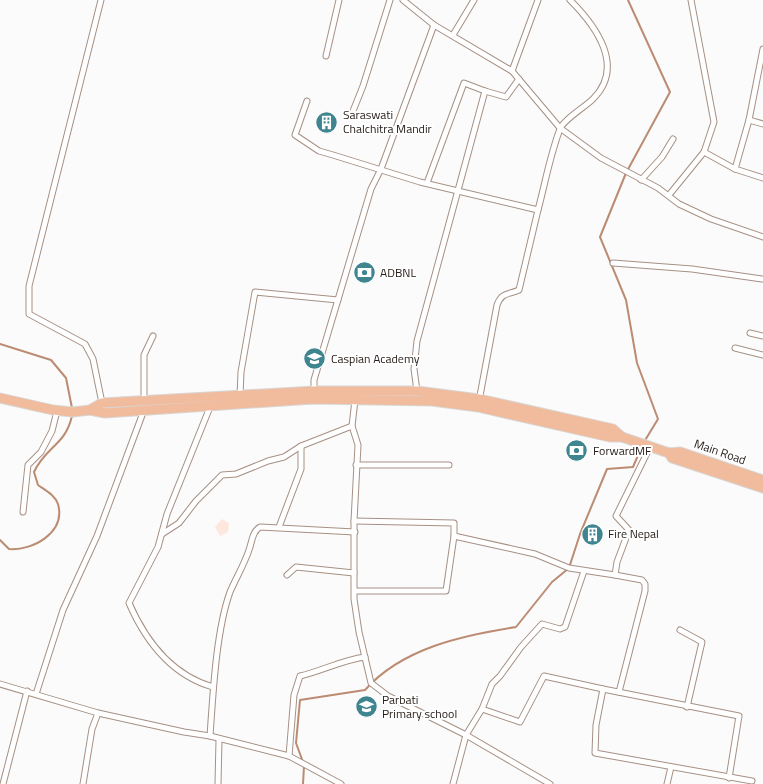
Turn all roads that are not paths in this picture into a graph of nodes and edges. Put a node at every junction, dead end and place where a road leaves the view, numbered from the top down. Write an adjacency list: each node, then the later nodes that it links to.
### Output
1 (101, 0): 47 (street)
2 (339, 0): 12 (street)
3 (390, 0): 18 (street)
4 (402, 0): 9 (street)
5 (474, 0): 10 (street)
6 (538, 0): 14 (street)
7 (570, 0): 21 (street)
8 (691, 0): 23 (street)
9 (434, 25): 10 (street); 25 (street)
10 (454, 35): 14 (street)
11 (763, 49): 13 (street)
12 (326, 56)
13 (762, 65): 19 (street)
14 (512, 71): 15 (street)
15 (519, 79): 16 (street); 21 (street)
16 (485, 91): 28 (street); 29 (street)
17 (307, 101): 25 (street)
18 (353, 111)
19 (749, 120): 20 (street); 24 (street)
20 (763, 124)
21 (560, 128): 27 (street); 31 (street)
22 (673, 139): 27 (street)
23 (704, 152): 24 (street); 30 (street)
24 (735, 168): 26 (street)
25 (381, 169): 28 (street); 36 (street)
26 (763, 178)
27 (641, 180): 30 (street)
28 (427, 183): 29 (street)
29 (458, 191): 31 (street); 42 (street)
30 (669, 196): 32 (street)
31 (538, 210): 48 (street)
32 (763, 237)
33 (613, 263): 35 (street)
34 (763, 272): 35 (street)
35 (762, 279)
36 (338, 300): 43 (street); 44 (street)
37 (750, 332): 39 (street)
38 (153, 336): 49 (street)
39 (763, 336)
40 (735, 348): 41 (street)
41 (763, 355)
42 (417, 391): 43 (main road); 48 (main road)
43 (314, 395): 44 (main road); 46 (main road); 50 (main road)
44 (240, 396): 49 (main road)
45 (0, 398): 52 (main road)
46 (355, 400): 48 (main road); 53 (street)
47 (102, 403): 49 (main road); 51 (main road)
48 (478, 403): 55 (main road)
49 (144, 406): 50 (main road); 51 (main road); 79 (street)
50 (210, 407): 65 (street)
51 (90, 410): 52 (main road)
52 (57, 411): 61 (street)
53 (352, 426): 54 (street); 57 (street)
54 (301, 446): 63 (street); 65 (street)
55 (649, 446): 56 (main road); 69 (street)
56 (668, 453): 59 (main road, Main Road); 60 (main road)
57 (356, 464): 58 (street); 62 (street)
58 (449, 465)
59 (763, 480)
60 (763, 488)
61 (23, 512)
62 (354, 522): 64 (street); 66 (street)
63 (279, 527): 64 (street); 75 (street)
64 (355, 532): 68 (street)
65 (161, 534): 75 (street)
66 (454, 536): 67 (street); 71 (street)
67 (584, 571): 69 (street); 81 (street)
68 (354, 573): 70 (street); 71 (street)
69 (615, 574): 78 (street)
70 (287, 575)
71 (356, 591): 73 (street)
72 (680, 630): 80 (street)
73 (365, 657): 83 (street); 86 (street)
74 (0, 684): 77 (street)
75 (213, 688): 84 (street)
76 (603, 689): 78 (street); 81 (street); 87 (street)
77 (27, 691): 79 (street); 90 (street)
78 (619, 692): 80 (street)
79 (36, 694): 82 (street)
80 (686, 707): 88 (street)
81 (482, 709): 83 (street)
82 (98, 713): 84 (street); 91 (street)
83 (466, 735): 94 (street); 95 (street)
84 (210, 736): 85 (street)
85 (219, 740): 86 (street); 92 (street)
86 (289, 756): 93 (street)
87 (671, 767): 88 (street); 96 (street)
88 (729, 778): 89 (street)
89 (752, 782)
90 (3, 784)
91 (83, 784)
92 (218, 784)
93 (341, 784)
94 (453, 784)
95 (550, 784)
96 (667, 784)

